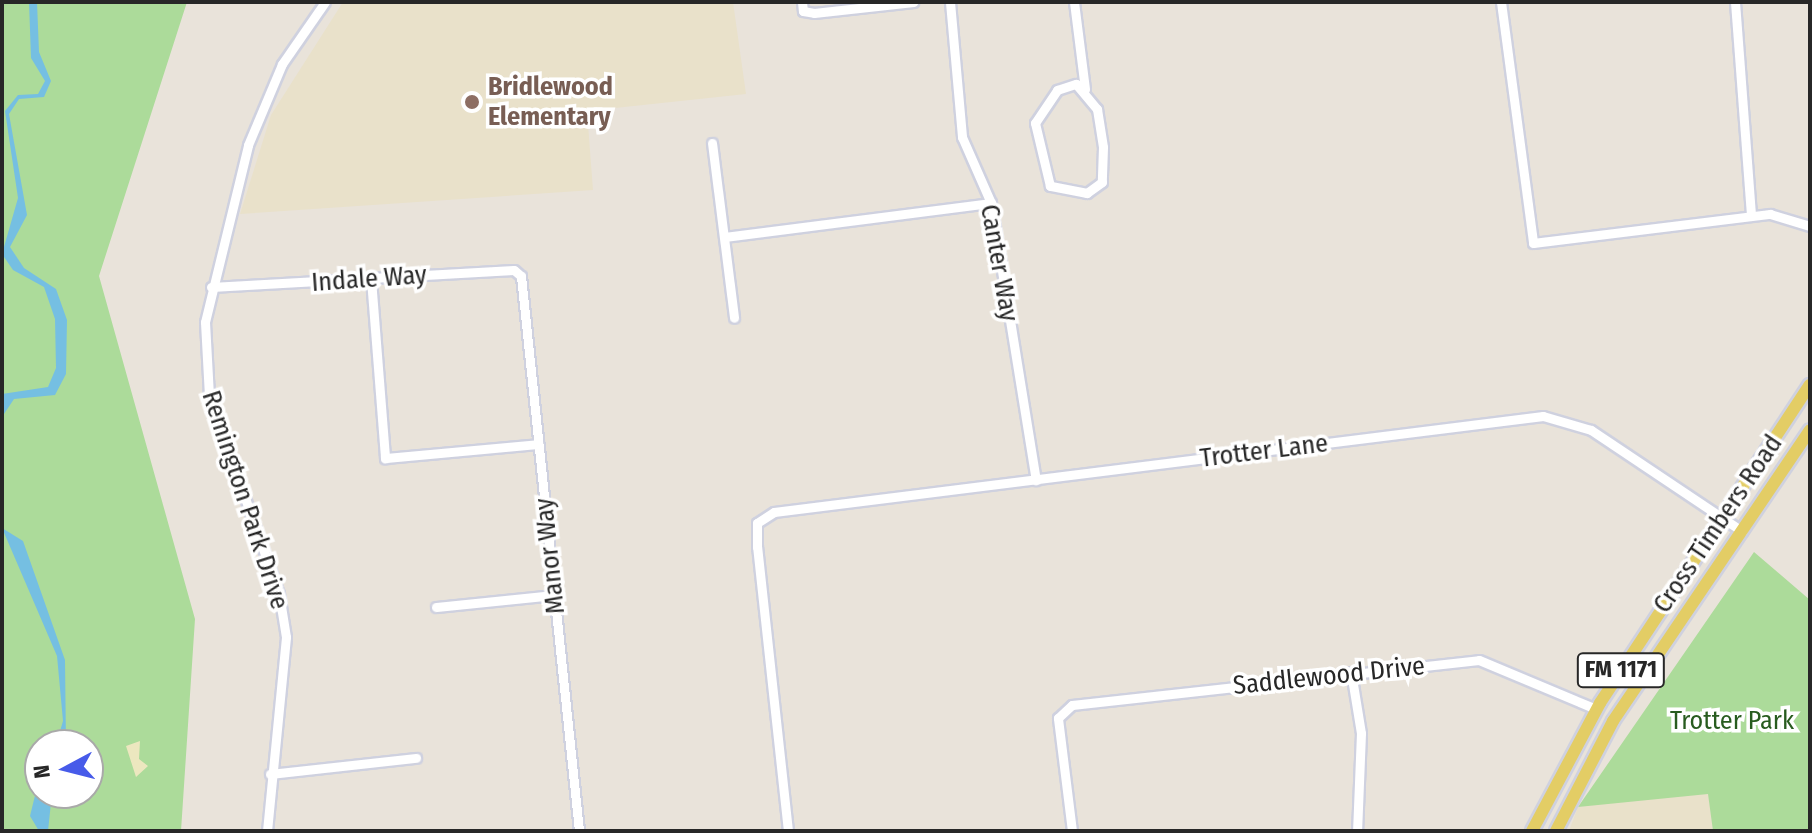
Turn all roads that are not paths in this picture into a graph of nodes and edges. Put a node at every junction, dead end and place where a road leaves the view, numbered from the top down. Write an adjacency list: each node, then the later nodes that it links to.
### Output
1 (325, 2): 16 (street, Remington Park Drive)
2 (913, 2): 7 (street)
3 (950, 2): 10 (street, Canter Way)
4 (1074, 2): 8 (street)
5 (1501, 2): 11 (street)
6 (1735, 2): 11 (street)
7 (803, 6)
8 (1085, 89): 8 (street)
9 (712, 143): 13 (street)
10 (991, 203): 13 (street); 21 (street, Canter Way)
11 (1751, 215): 12 (street)
12 (1810, 226)
13 (725, 237): 17 (street)
14 (371, 279): 15 (street, Indale Way); 16 (street, Indale Way); 20 (street)
15 (522, 280): 20 (street, Manor Way)
16 (211, 287): 29 (street, Remington Park Drive)
17 (734, 318)
18 (1810, 385): 22 (main road, Cross Timbers Road / FM 1171)
19 (1810, 430): 23 (main road, Cross Timbers Road / FM 1171)
20 (538, 444): 24 (street, Manor Way)
21 (1036, 480): 22 (street, Trotter Lane); 32 (street, Trotter Lane)
22 (1723, 517): 23 (street, Trotter Lane); 27 (main road, Cross Timbers Road / FM 1171)
23 (1742, 531): 36 (main road, Cross Timbers Road / FM 1171)
24 (554, 595): 25 (street); 31 (street, Manor Way)
25 (436, 607)
26 (1351, 672): 27 (street, Saddlewood Drive); 33 (street, Saddlewood Drive); 34 (street)
27 (1596, 709): 35 (main road, Cross Timbers Road / FM 1171)
28 (416, 758): 29 (street)
29 (270, 774): 30 (street, Remington Park Drive)
30 (267, 831)
31 (579, 831)
32 (788, 831)
33 (1072, 831)
34 (1357, 831)
35 (1532, 831)
36 (1556, 831)

